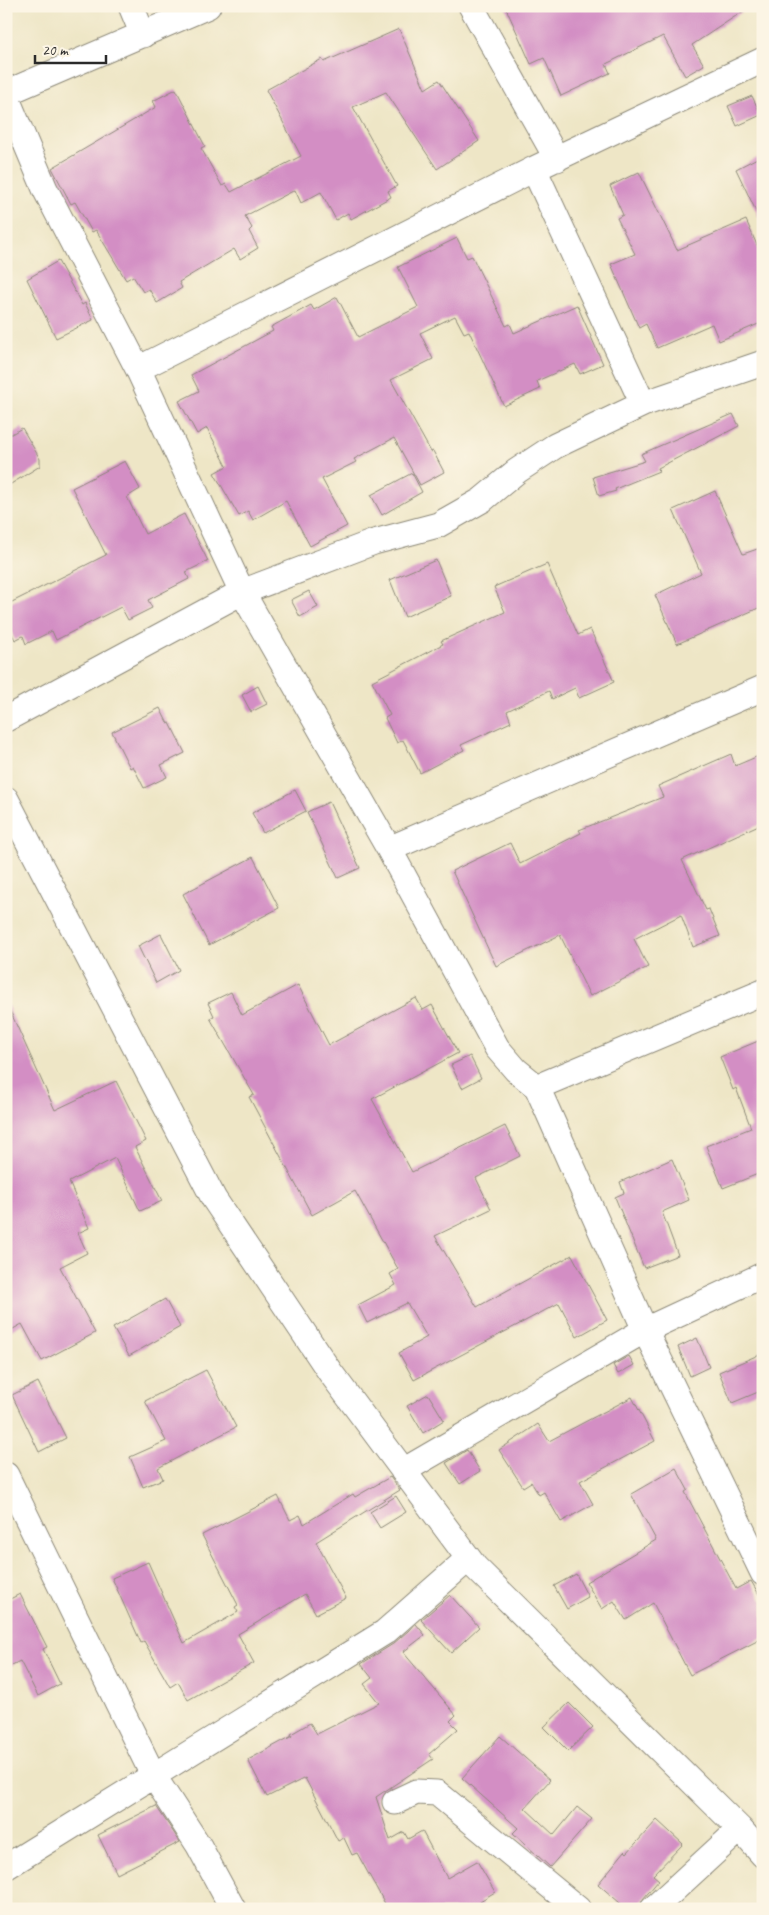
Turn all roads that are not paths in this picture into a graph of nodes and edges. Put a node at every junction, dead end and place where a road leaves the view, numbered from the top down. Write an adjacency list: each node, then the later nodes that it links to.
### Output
1 (131, 6): 4 (street)
2 (208, 6): 4 (street)
3 (471, 6): 7 (street)
4 (143, 35): 6 (street)
5 (763, 60): 7 (street)
6 (6, 95): 10 (street)
7 (557, 158): 8 (street)
8 (534, 169): 10 (street); 11 (street)
9 (763, 363): 11 (street)
10 (138, 369): 12 (street)
11 (643, 404): 12 (street)
12 (242, 592): 14 (street); 16 (street)
13 (763, 688): 16 (street)
14 (6, 719)
15 (6, 799): 21 (street)
16 (389, 849): 18 (street)
17 (763, 992): 18 (street)
18 (537, 1087): 20 (street)
19 (763, 1275): 20 (street)
20 (645, 1330): 21 (street); 25 (street)
21 (403, 1471): 24 (street)
22 (6, 1475): 23 (street)
23 (12, 1503): 26 (street)
24 (468, 1559): 26 (street); 28 (street)
25 (762, 1570)
26 (153, 1775): 30 (street); 31 (street)
27 (396, 1802): 32 (street)
28 (740, 1829): 29 (street); 33 (street)
29 (763, 1855)
30 (6, 1867)
31 (232, 1909)
32 (578, 1909)
33 (653, 1909)

